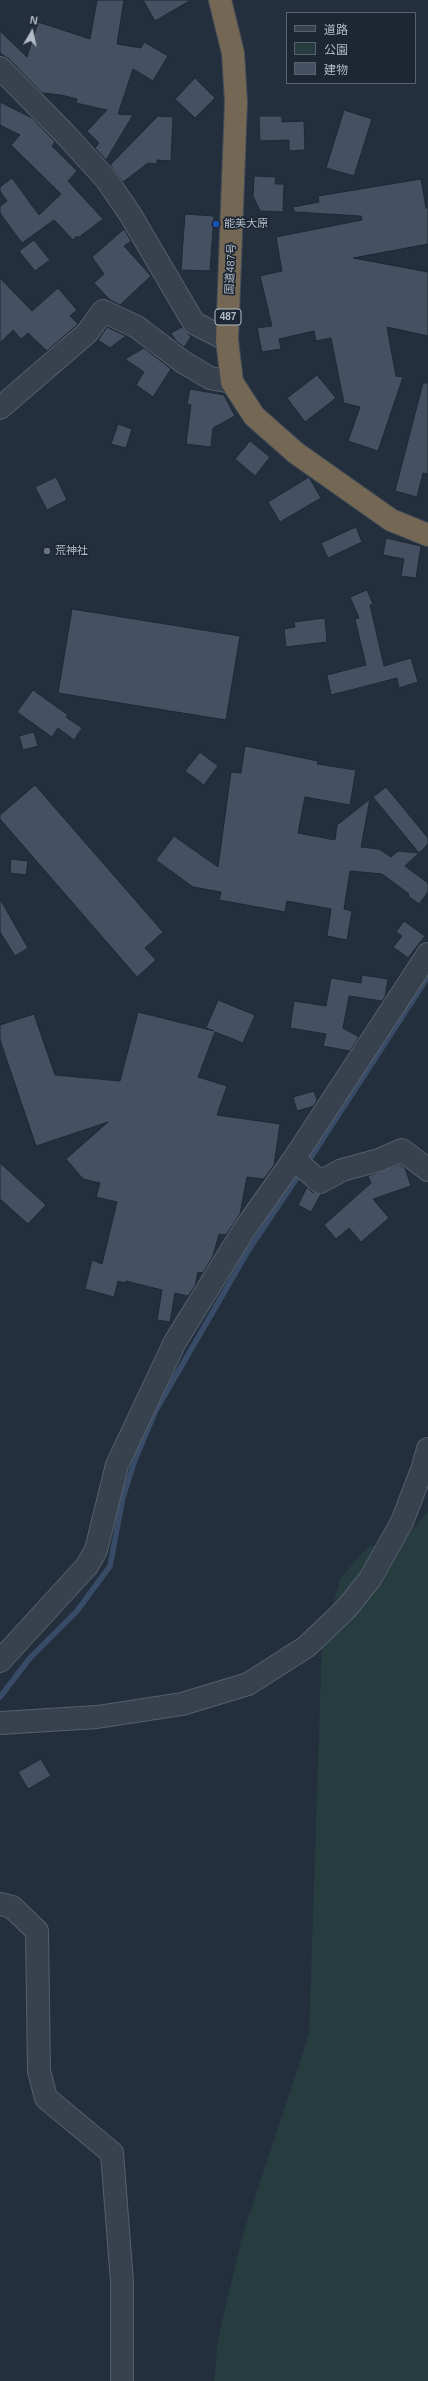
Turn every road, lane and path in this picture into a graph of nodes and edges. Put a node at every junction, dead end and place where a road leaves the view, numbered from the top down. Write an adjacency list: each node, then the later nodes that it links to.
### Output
1 (220, 0): 3 (highway, 国道487号 / 487)
2 (0, 68): 3 (street)
3 (227, 340): 4 (highway, 国道487号 / 487)
4 (232, 382): 5 (street); 6 (highway, 国道487号 / 487)
5 (0, 408)
6 (428, 535)
7 (428, 954): 8 (street)
8 (294, 1159): 9 (street); 11 (street)
9 (428, 1170)
10 (428, 1449): 12 (street)
11 (2, 1655)
12 (0, 1723)
13 (0, 1904): 14 (street)
14 (122, 2381)

